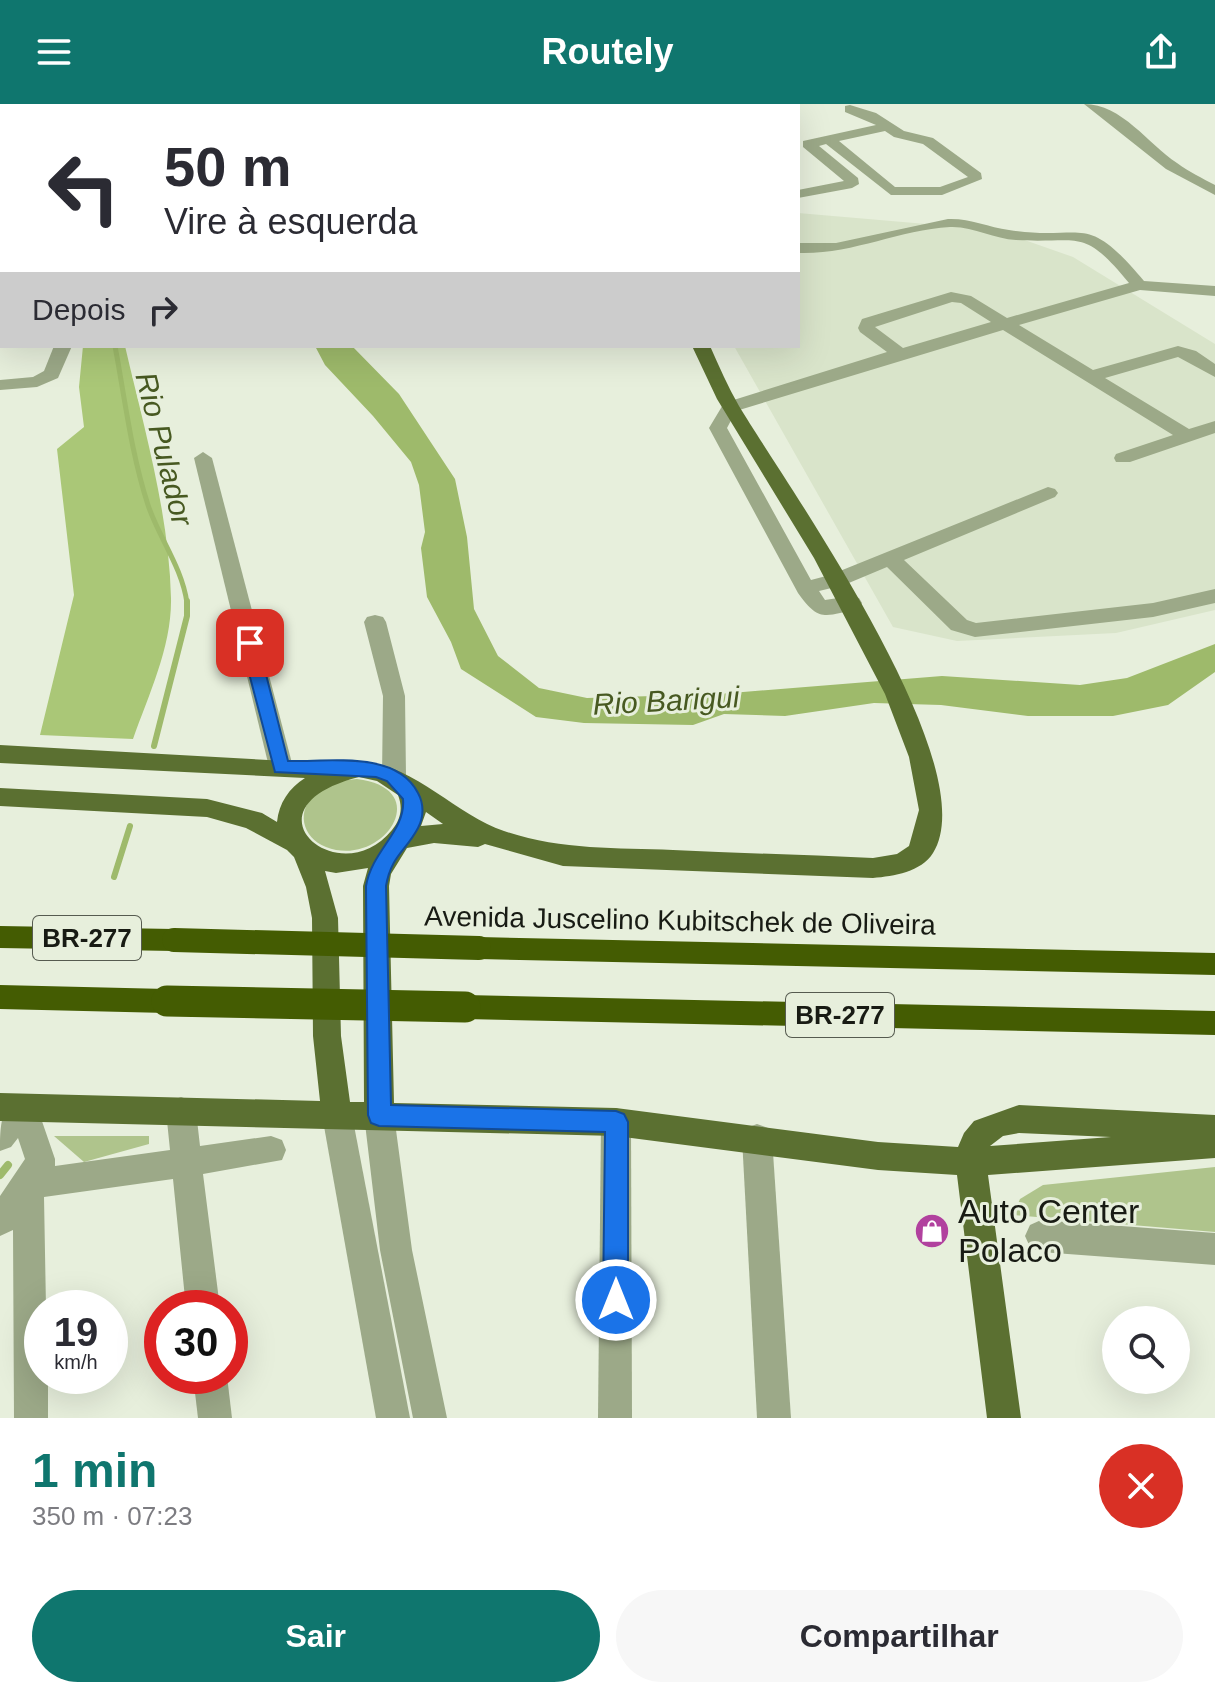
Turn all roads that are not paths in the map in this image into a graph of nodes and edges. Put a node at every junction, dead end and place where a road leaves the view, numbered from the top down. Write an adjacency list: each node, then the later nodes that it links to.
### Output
1 (248, 104): 2 (street)
2 (283, 104)
3 (1091, 104): 9 (street)
4 (848, 110): 5 (street)
5 (886, 127): 7 (street); 7 (street)
6 (800, 131): 7 (street)
7 (825, 133): 8 (street)
8 (803, 145): 10 (street)
9 (1215, 191)
10 (800, 194)
11 (800, 248): 12 (street)
12 (1139, 285): 13 (street); 14 (street)
13 (1215, 291)
14 (1008, 324): 17 (street); 17 (street); 19 (street)
15 (62, 348): 20 (street)
16 (702, 348): 21 (main road)
17 (900, 354): 21 (street)
18 (1215, 372): 19 (street)
19 (1092, 376): 23 (street)
20 (0, 385)
21 (730, 407): 28 (main road); 29 (street)
22 (1215, 427): 23 (street)
23 (1187, 436): 25 (street)
24 (203, 458): 34 (street)
25 (1123, 458)
26 (1048, 493): 27 (street)
27 (891, 559): 28 (street); 30 (street)
28 (837, 580): 29 (street); 31 (main road)
29 (805, 588): 31 (street)
30 (1215, 596)
31 (851, 603): 38 (main road)
32 (375, 622): 36 (street)
33 (0, 754): 34 (main road)
34 (281, 767): 35 (main road)
35 (340, 770): 36 (main road); 40 (main road)
36 (400, 782): 38 (main road); 39 (main road)
37 (0, 797): 40 (main road)
38 (497, 839): 39 (main road)
39 (396, 843): 40 (main road); 48 (main road)
40 (300, 848): 47 (main road)
41 (0, 937): 42 (highway, Avenida Juscelino Kubitschek de Oliveira / BR-277, bridge)
42 (1215, 964)
43 (0, 997): 44 (highway, BR-277, bridge)
44 (1215, 1023)
45 (12, 1108): 46 (main road); 51 (street); 57 (street)
46 (181, 1111): 47 (main road); 55 (street)
47 (337, 1115): 48 (main road); 65 (street)
48 (379, 1115): 49 (main road); 66 (street)
49 (616, 1122): 52 (main road); 67 (street)
50 (1215, 1129): 56 (main road)
51 (0, 1137)
52 (757, 1138): 56 (main road); 68 (street)
53 (1215, 1144): 56 (main road)
54 (271, 1150): 55 (street)
55 (186, 1162): 57 (street); 61 (street)
56 (971, 1162): 69 (main road)
57 (28, 1185): 58 (street); 63 (street)
58 (0, 1221)
59 (1041, 1236): 60 (street)
60 (1215, 1249)
61 (201, 1290)
62 (212, 1394): 64 (street)
63 (31, 1418)
64 (215, 1418)
65 (393, 1418)
66 (430, 1418)
67 (615, 1418)
68 (774, 1418)
69 (1004, 1418)

